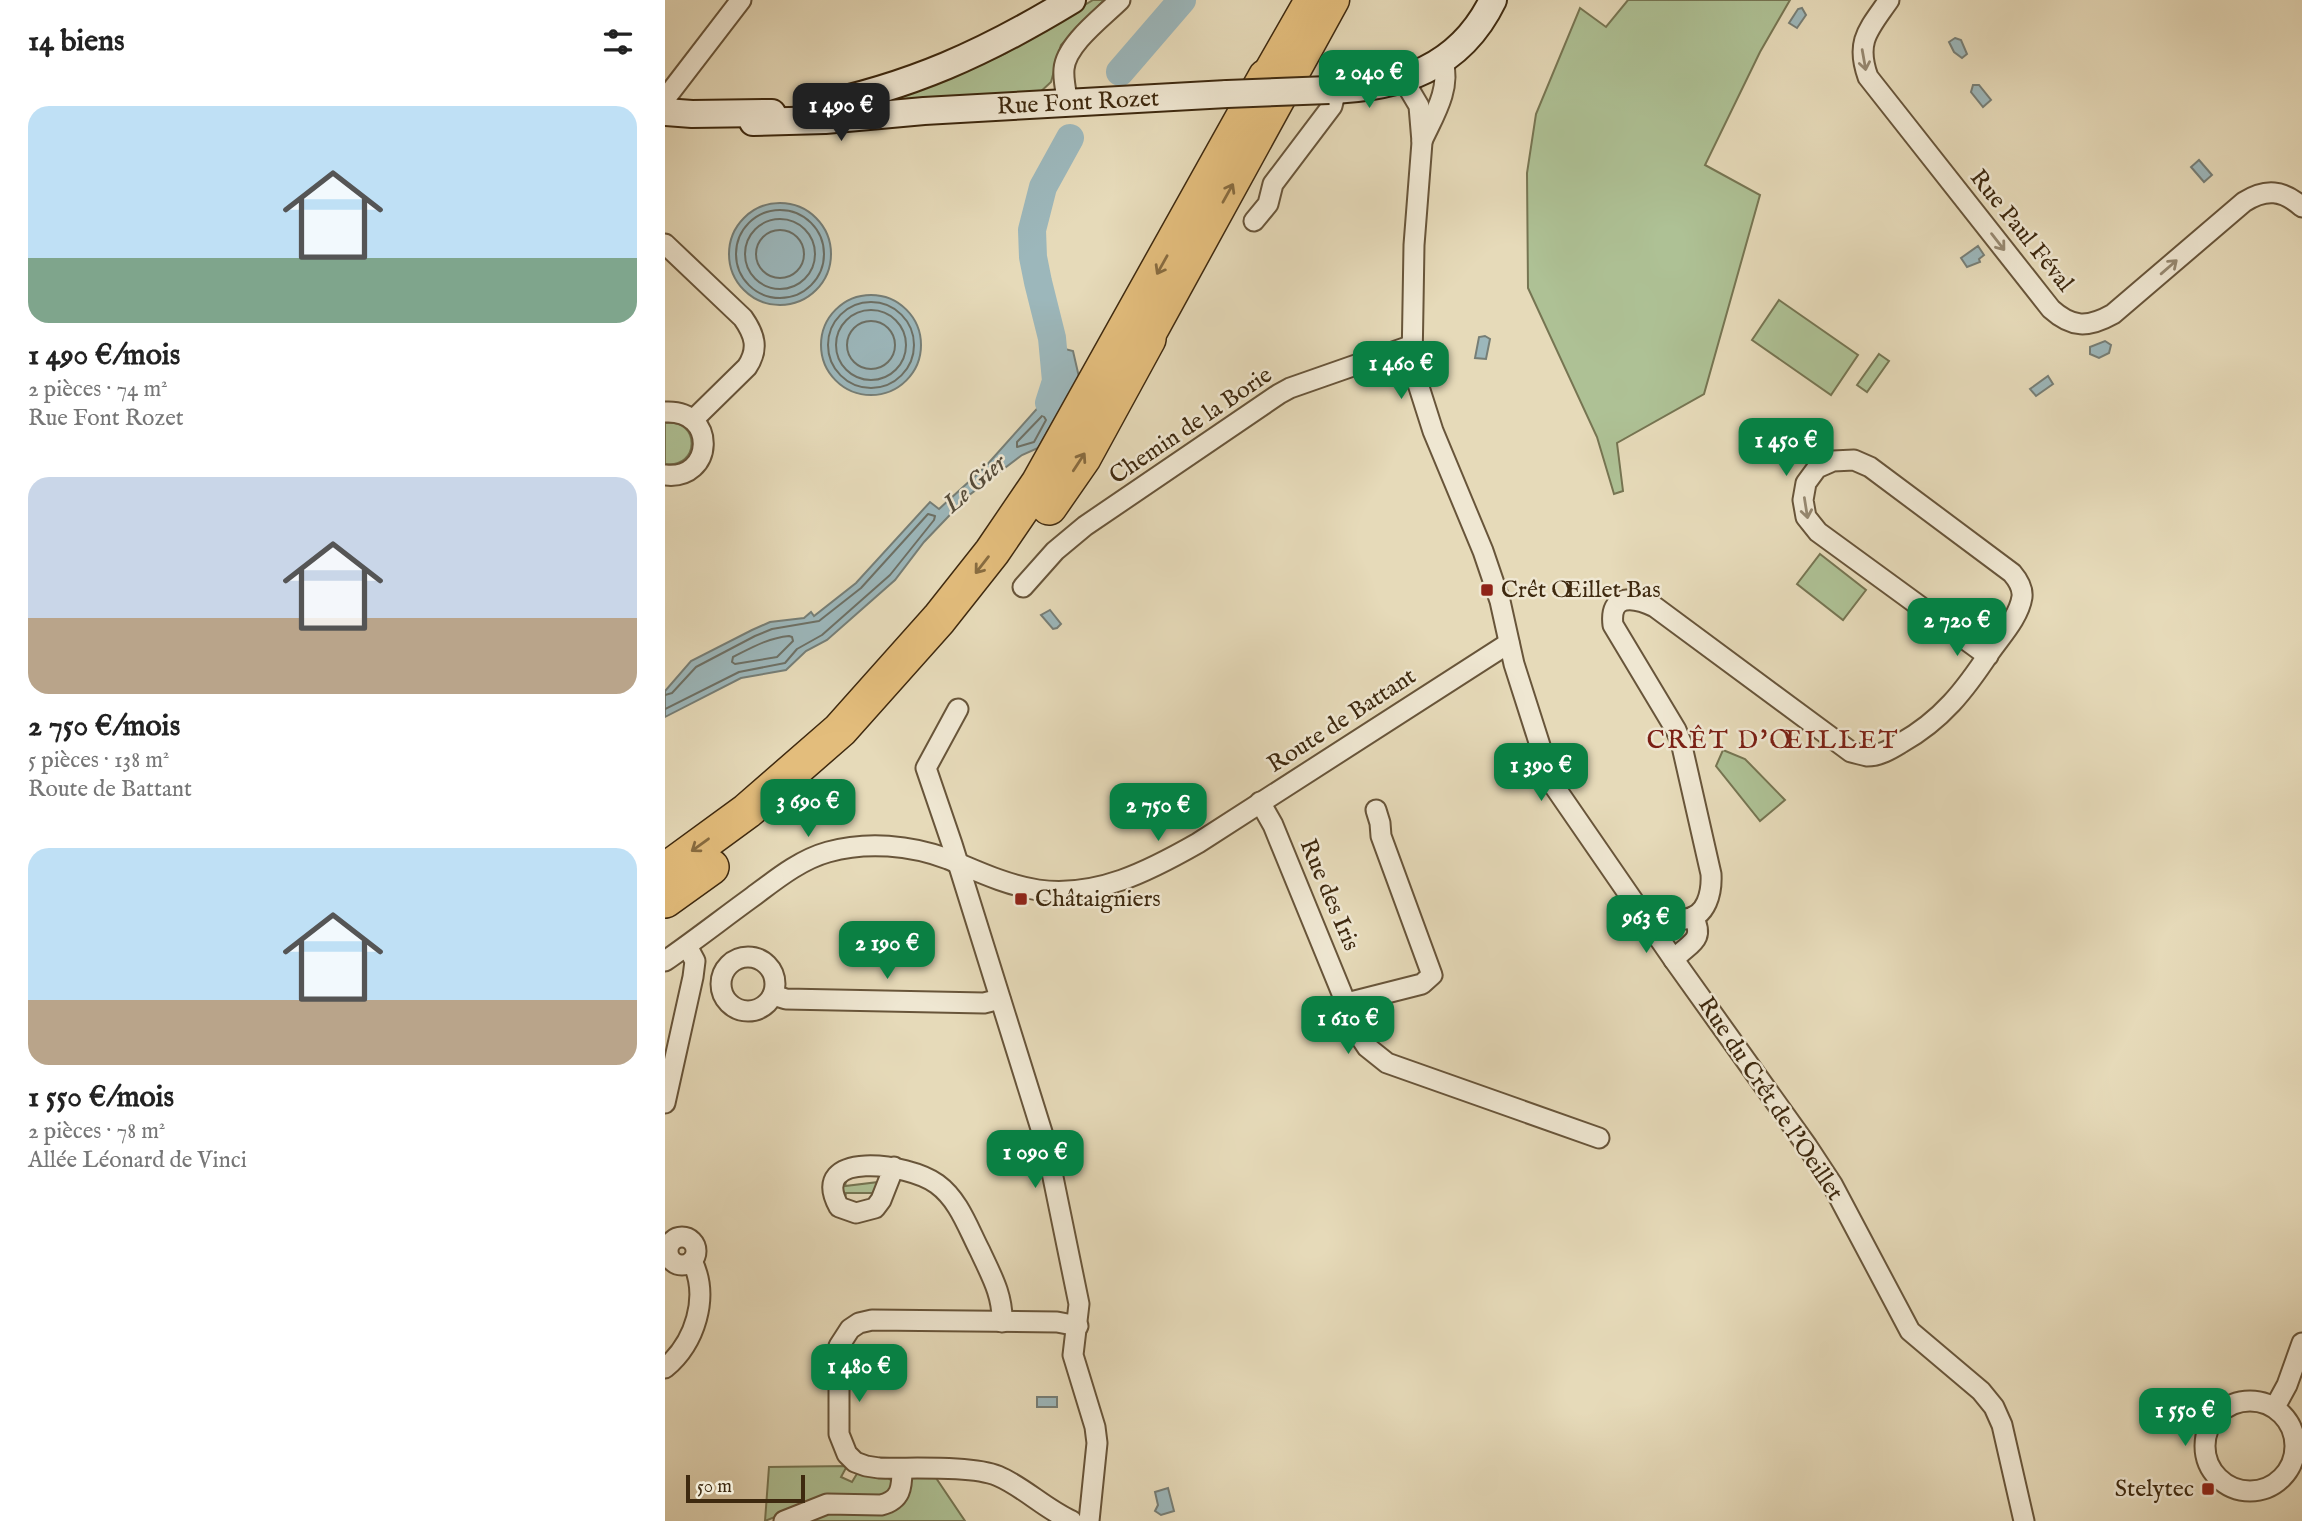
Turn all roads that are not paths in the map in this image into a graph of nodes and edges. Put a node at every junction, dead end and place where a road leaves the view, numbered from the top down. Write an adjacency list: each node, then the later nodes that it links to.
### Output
1 (741, 0): 13 (street)
2 (1072, 0): 12 (main road)
3 (1120, 0): 14 (street)
4 (1307, 0): 9 (main road)
5 (1334, 0): 23 (main road, one-way to 5)
6 (1493, 0): 8 (main road)
7 (1889, 0): 20 (street, Rue Paul Féval, one-way to 20)
8 (1443, 61): 10 (main road); 19 (street)
9 (1273, 64): 35 (highway, one-way to 35)
10 (1403, 79): 11 (main road, Rue Font Rozet); 19 (street)
11 (1332, 90): 14 (main road, Rue Font Rozet, bridge); 21 (street)
12 (883, 91): 15 (main road); 17 (main road)
13 (665, 99)
14 (1068, 103): 15 (main road, Rue Font Rozet)
15 (924, 111): 17 (main road, Rue Font Rozet)
16 (665, 112): 17 (main road)
17 (762, 117): 18 (main road)
18 (665, 127)
19 (1422, 142): 24 (street, Rue du Crêt de l'Oeillet)
20 (2302, 207)
21 (1254, 221)
22 (665, 244): 26 (street)
23 (1148, 339): 36 (highway, one-way to 23)
24 (1410, 346): 28 (street, Chemin de la Borie); 29 (street, Rue du Crêt de l'Oeillet)
25 (665, 412): 26 (street)
26 (693, 420): 27 (street)
27 (665, 475)
28 (1023, 587)
29 (1509, 643): 32 (street, Route de Battant); 38 (street, Rue du Crêt de l'Oeillet)
30 (1988, 656): 30 (street, one-way to 30); 37 (street)
31 (958, 709): 34 (street)
32 (1260, 802): 34 (street, Route de Battant); 44 (street, Rue des Iris)
33 (1375, 810): 44 (street)
34 (957, 863): 39 (street, Route de Battant); 43 (street)
35 (665, 871)
36 (665, 900)
37 (1693, 917): 38 (street); 40 (street)
38 (1652, 928): 40 (street, Rue du Crêt de l'Oeillet)
39 (687, 946): 41 (street, Route de Battant); 45 (street)
40 (1674, 960): 59 (street, Rue du Crêt de l'Oeillet)
41 (665, 961)
42 (773, 995): 43 (street)
43 (1000, 999): 50 (street)
44 (1347, 1003): 46 (street, Rue des Iris)
45 (665, 1103)
46 (1598, 1138)
47 (894, 1167): 49 (street)
48 (692, 1261): 52 (street)
49 (1002, 1322): 50 (street); 55 (street)
50 (1078, 1326): 58 (street)
51 (2302, 1343): 53 (street)
52 (665, 1368)
53 (2275, 1407): 54 (street); 54 (street)
54 (2298, 1460)
55 (902, 1469): 56 (street); 57 (street)
56 (784, 1521)
57 (1072, 1521)
58 (1089, 1521)
59 (2024, 1521)

